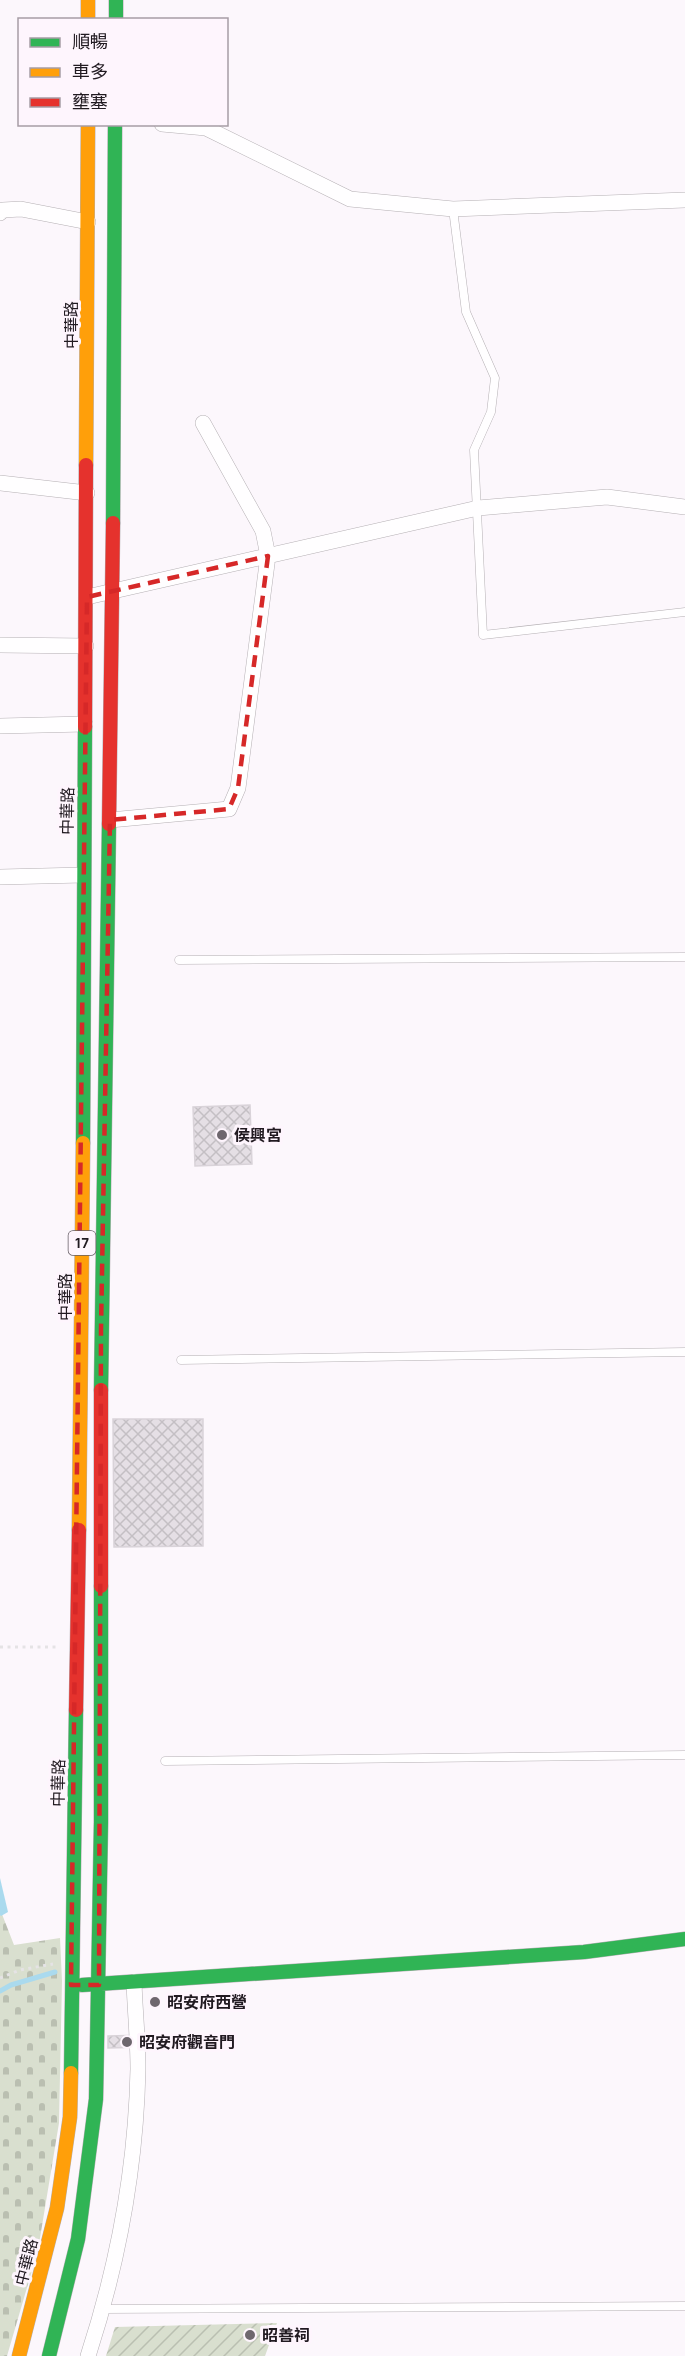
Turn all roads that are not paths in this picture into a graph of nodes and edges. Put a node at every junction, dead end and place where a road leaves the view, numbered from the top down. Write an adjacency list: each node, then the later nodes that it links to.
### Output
1 (88, 0): 3 (main road)
2 (116, 0): 4 (main road)
3 (88, 18)
4 (116, 18)
5 (88, 126): 11 (main road, 中華路 / 17)
6 (115, 126): 18 (main road, 17)
7 (184, 126): 9 (street)
8 (685, 200): 9 (street)
9 (453, 209): 16 (lane)
10 (0, 213): 11 (street)
11 (88, 222): 14 (main road, 中華路 / 17)
12 (203, 423): 17 (street)
13 (0, 483): 14 (street)
14 (87, 493): 19 (main road, 中華路 / 17)
15 (685, 507): 16 (street)
16 (478, 508): 17 (street); 20 (lane)
17 (268, 556): 18 (street); 25 (street)
18 (113, 591): 19 (street); 25 (main road, 17)
19 (87, 597): 22 (main road, 中華路 / 17)
20 (685, 612)
21 (0, 645): 22 (street)
22 (86, 646): 23 (main road, 中華路 / 17)
23 (85, 724): 24 (street); 26 (main road, 中華路 / 17)
24 (0, 726)
25 (110, 820): 37 (main road, 17)
26 (83, 875): 27 (street); 36 (main road, 中華路 / 17)
27 (0, 877)
28 (685, 957): 29 (lane)
29 (179, 960)
30 (685, 1352): 31 (lane)
31 (181, 1360)
32 (685, 1755): 33 (lane)
33 (165, 1761)
34 (685, 1939): 35 (main road)
35 (134, 1983): 37 (main road); 39 (street)
36 (71, 1985): 37 (main road); 40 (main road, 中華路 / 17)
37 (99, 1985): 41 (main road, 17)
38 (685, 2307): 39 (lane)
39 (104, 2309): 42 (street)
40 (19, 2356)
41 (49, 2356)
42 (88, 2356)

